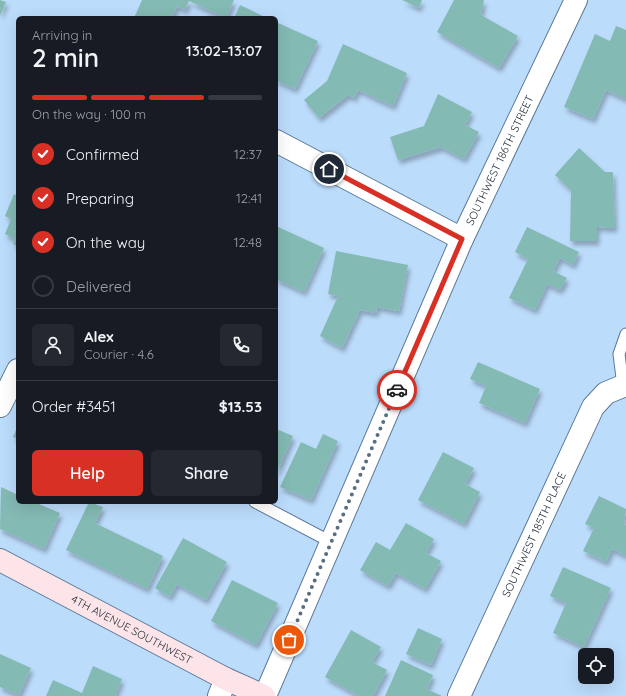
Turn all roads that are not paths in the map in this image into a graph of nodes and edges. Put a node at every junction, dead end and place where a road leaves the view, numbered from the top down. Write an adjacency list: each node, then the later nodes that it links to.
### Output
1 (576, 0): 3 (street, SOUTHWEST 186TH STREET)
2 (278, 142): 3 (street)
3 (462, 239): 9 (street, SOUTHWEST 186TH STREET)
4 (626, 334): 6 (lane)
5 (16, 374): 7 (street)
6 (623, 386): 13 (street, SOUTHWEST 185TH PLACE)
7 (0, 406)
8 (260, 504): 9 (lane)
9 (332, 542): 12 (street, SOUTHWEST 186TH STREET)
10 (0, 560): 11 (street, 4TH AVENUE SOUTHWEST)
11 (222, 688): 12 (street, 4TH AVENUE SOUTHWEST)
12 (264, 696)
13 (459, 696)

